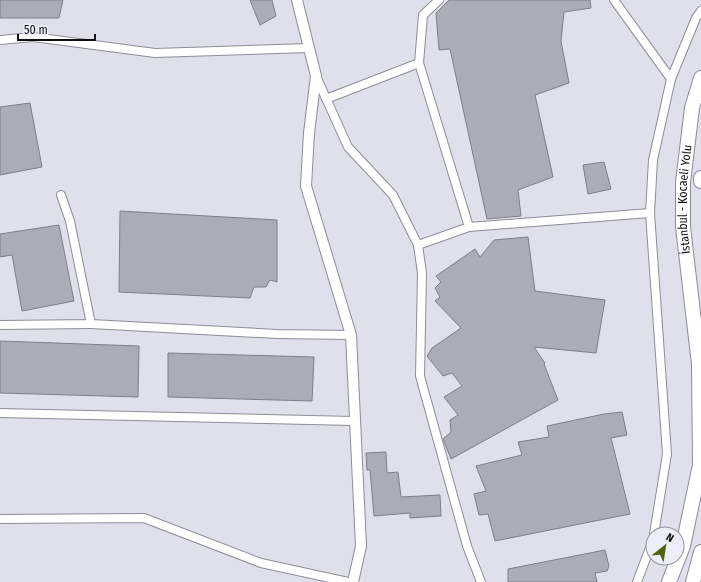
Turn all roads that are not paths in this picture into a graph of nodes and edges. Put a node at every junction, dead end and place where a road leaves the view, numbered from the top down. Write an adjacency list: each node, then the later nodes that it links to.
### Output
1 (297, 0): 6 (street)
2 (439, 0): 7 (street)
3 (614, 0): 9 (street)
4 (701, 11): 9 (street)
5 (0, 40): 6 (street)
6 (309, 48): 8 (street)
7 (419, 63): 11 (street); 16 (street)
8 (316, 76): 11 (street); 20 (street)
9 (671, 78): 15 (street)
10 (701, 78): 31 (highway, İstanbul - Kocaeli Yolu)
11 (326, 99): 17 (street)
12 (701, 178): 13 (highway)
13 (701, 181)
14 (61, 195): 18 (street)
15 (650, 213): 16 (street); 24 (street)
16 (469, 227): 17 (street)
17 (418, 244): 29 (street)
18 (91, 324): 19 (street); 20 (street)
19 (0, 325)
20 (351, 335): 22 (street)
21 (0, 413): 22 (street)
22 (354, 421): 28 (street)
23 (0, 519): 27 (street)
24 (655, 526)
25 (701, 552): 32 (highway)
26 (645, 561): 30 (street)
27 (348, 582)
28 (353, 582)
29 (481, 582)
30 (637, 582)
31 (669, 582)
32 (693, 582)

